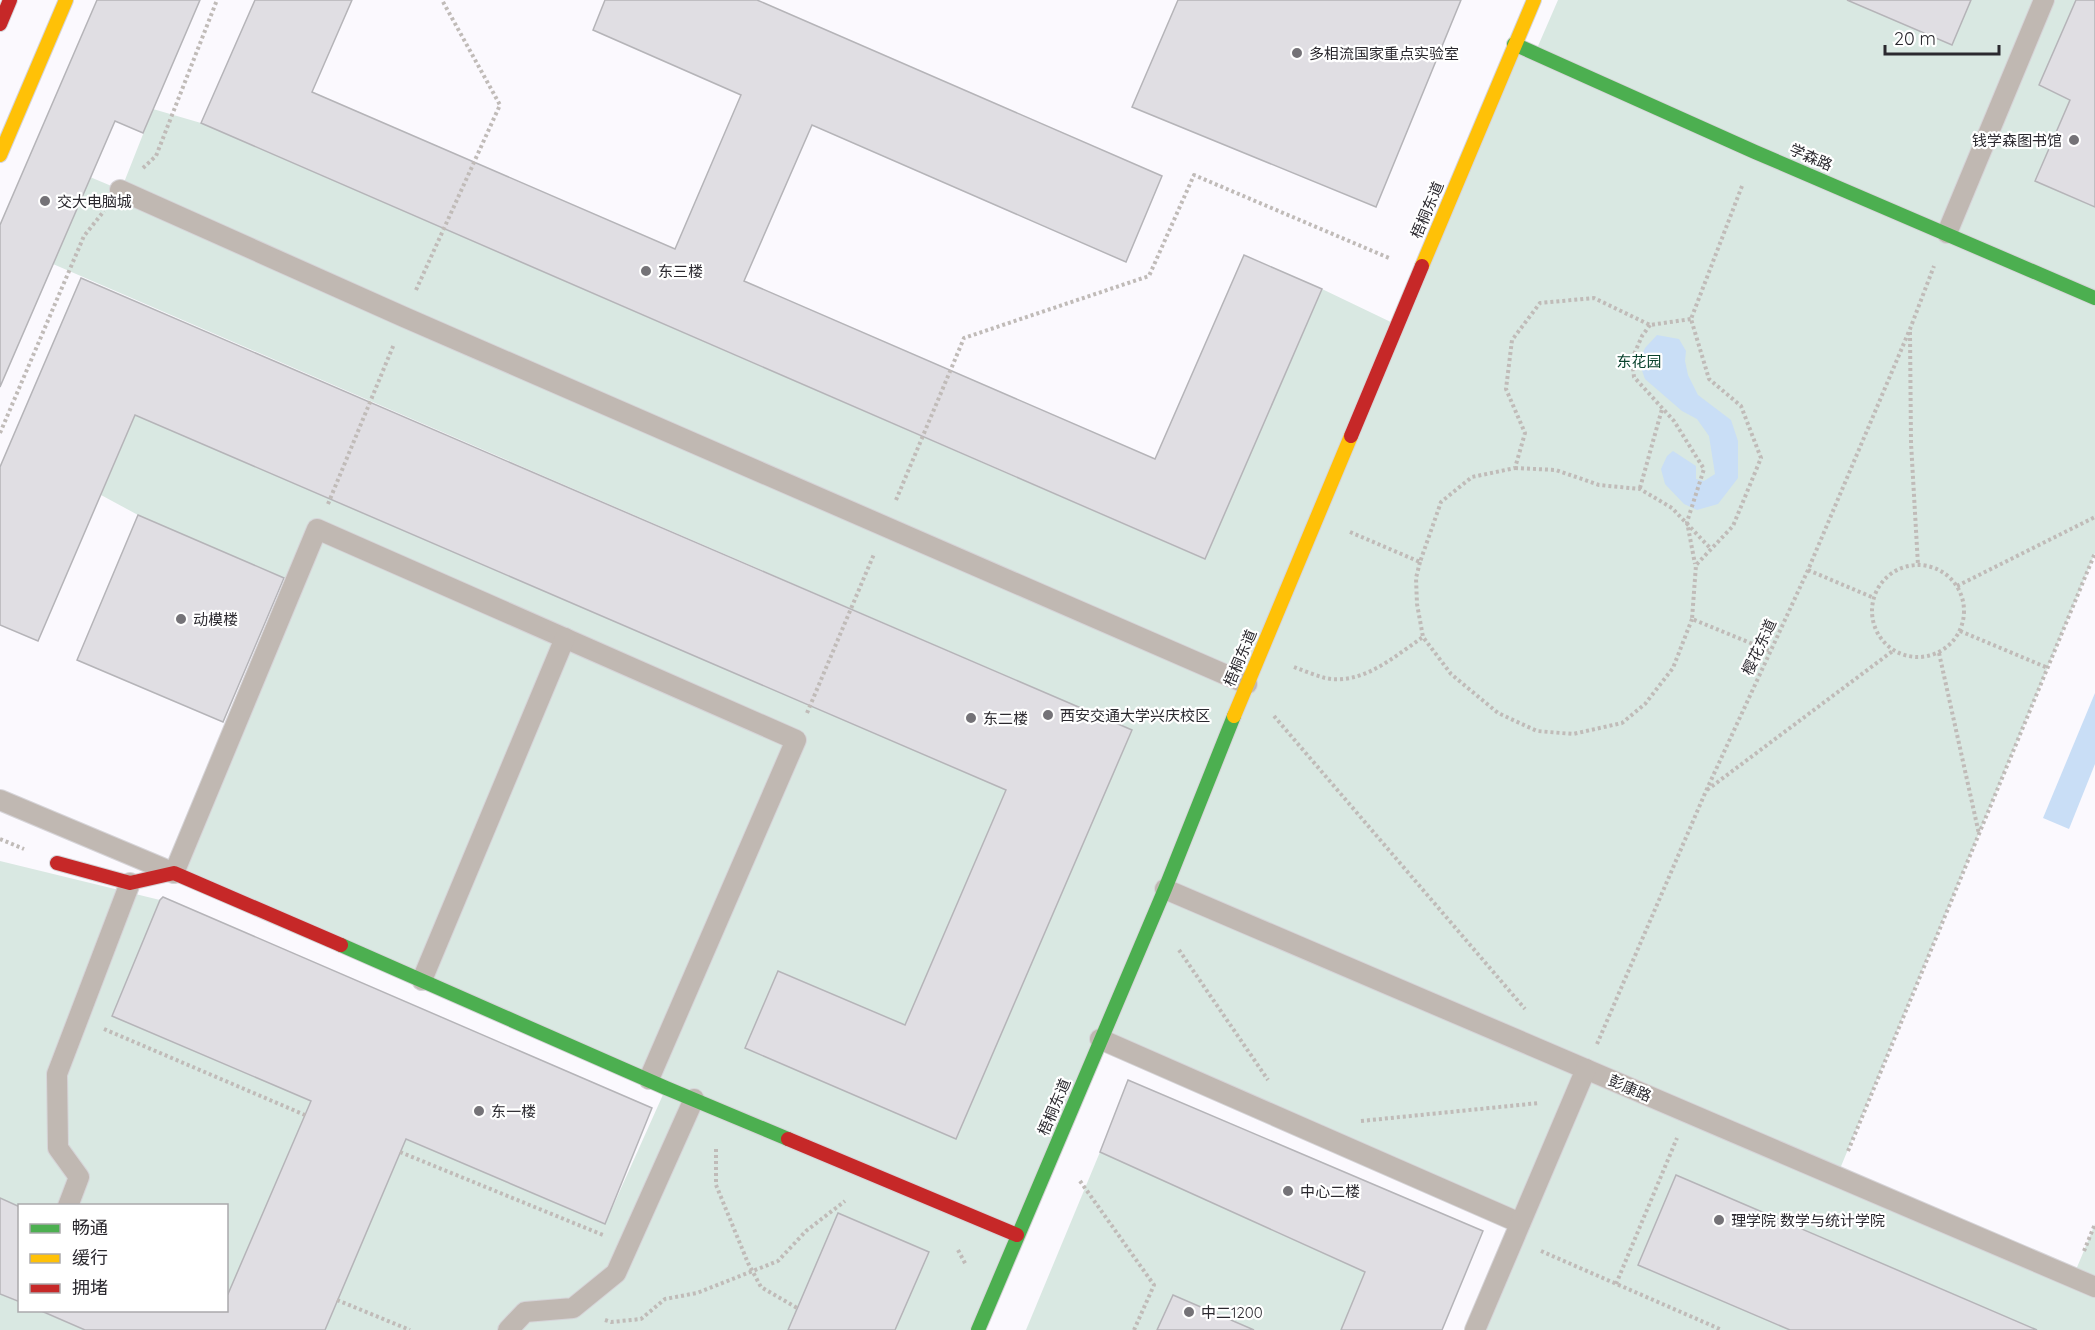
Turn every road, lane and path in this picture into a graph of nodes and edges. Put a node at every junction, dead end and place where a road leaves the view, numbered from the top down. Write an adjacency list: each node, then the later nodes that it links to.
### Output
1 (10, 0): 6 (street)
2 (66, 0): 9 (street)
3 (442, 0): 14 (path)
4 (1534, 0): 7 (street, 梧桐东道)
5 (2044, 0): 11 (lane)
6 (0, 24)
7 (1514, 44): 8 (street, 学森路); 12 (street, 梧桐东道)
8 (1755, 152): 11 (street, 学森路); 15 (path)
9 (0, 155)
10 (120, 190): 14 (lane)
11 (1947, 233): 13 (street, 学森路); 17 (path, 樱花东道)
12 (1420, 271): 22 (street, 梧桐东道); 24 (path)
13 (2095, 298)
14 (405, 317): 24 (lane); 25 (path)
15 (1691, 319): 16 (path); 26 (path)
16 (1650, 325): 18 (path); 19 (path)
17 (1910, 329): 30 (path); 31 (path, 樱花东道)
18 (1662, 408): 20 (path); 23 (path)
19 (1515, 468): 20 (path); 28 (path)
20 (1640, 489): 23 (path)
21 (2095, 517): 32 (path)
22 (1317, 518): 28 (path); 41 (street, 梧桐东道)
23 (1687, 522): 26 (path); 29 (path)
24 (886, 526): 43 (lane); 44 (path)
25 (317, 529): 37 (lane); 49 (lane)
26 (1711, 549): 29 (path)
27 (2095, 553): 42 (path)
28 (1420, 562): 36 (path)
29 (1696, 565): 34 (path)
30 (1918, 565): 32 (path); 33 (path)
31 (1808, 570): 33 (path); 39 (path, 樱花东道)
32 (1957, 586): 35 (path)
33 (1874, 598): 38 (path)
34 (1692, 619): 36 (path); 39 (path)
35 (1960, 631): 40 (path); 42 (path)
36 (1423, 637): 41 (path)
37 (565, 638): 44 (lane); 53 (lane)
38 (1894, 650): 40 (path); 45 (path)
39 (1770, 651): 45 (path, 樱花东道)
40 (1938, 652): 47 (path)
41 (1259, 656): 43 (street, 梧桐东道)
42 (2048, 668): 47 (path)
43 (1247, 684): 51 (street, 梧桐东道); 54 (path)
44 (796, 740): 58 (lane)
45 (1706, 791): 57 (path, 樱花东道)
46 (0, 800): 49 (lane)
47 (1979, 835): 67 (path)
48 (57, 863): 50 (street)
49 (174, 873): 50 (street); 53 (street)
50 (130, 883): 55 (lane)
51 (1165, 889): 52 (street, 梧桐东道); 57 (lane, 彭康路)
52 (1154, 914): 56 (street, 梧桐东道); 59 (path)
53 (422, 980): 58 (street)
54 (1531, 1017)
55 (78, 1018): 63 (path); 69 (lane)
56 (1100, 1039): 65 (street, 梧桐东道); 70 (lane)
57 (1586, 1069): 61 (lane); 62 (lane, 彭康路)
58 (649, 1078): 60 (street)
59 (1274, 1088)
60 (694, 1099): 68 (street); 72 (lane); 73 (path)
61 (1572, 1100): 64 (path); 70 (lane)
62 (1688, 1113): 67 (lane, 彭康路); 74 (path)
63 (305, 1115)
64 (1359, 1121)
65 (1055, 1146): 71 (street, 梧桐东道); 82 (path)
66 (400, 1152): 72 (path)
67 (1838, 1176): 75 (lane, 彭康路)
68 (882, 1178): 71 (street); 73 (path)
69 (69, 1204)
70 (1516, 1231): 74 (path); 83 (lane)
71 (1017, 1235): 81 (street, 梧桐东道)
72 (628, 1246): 77 (lane)
73 (752, 1270): 77 (path); 78 (path)
74 (1616, 1284): 84 (path)
75 (2095, 1287)
76 (337, 1300): 79 (path)
77 (567, 1308): 80 (lane)
78 (797, 1308)
79 (410, 1330)
80 (507, 1330)
81 (978, 1330)
82 (1134, 1330)
83 (1475, 1330)
84 (1722, 1330)

